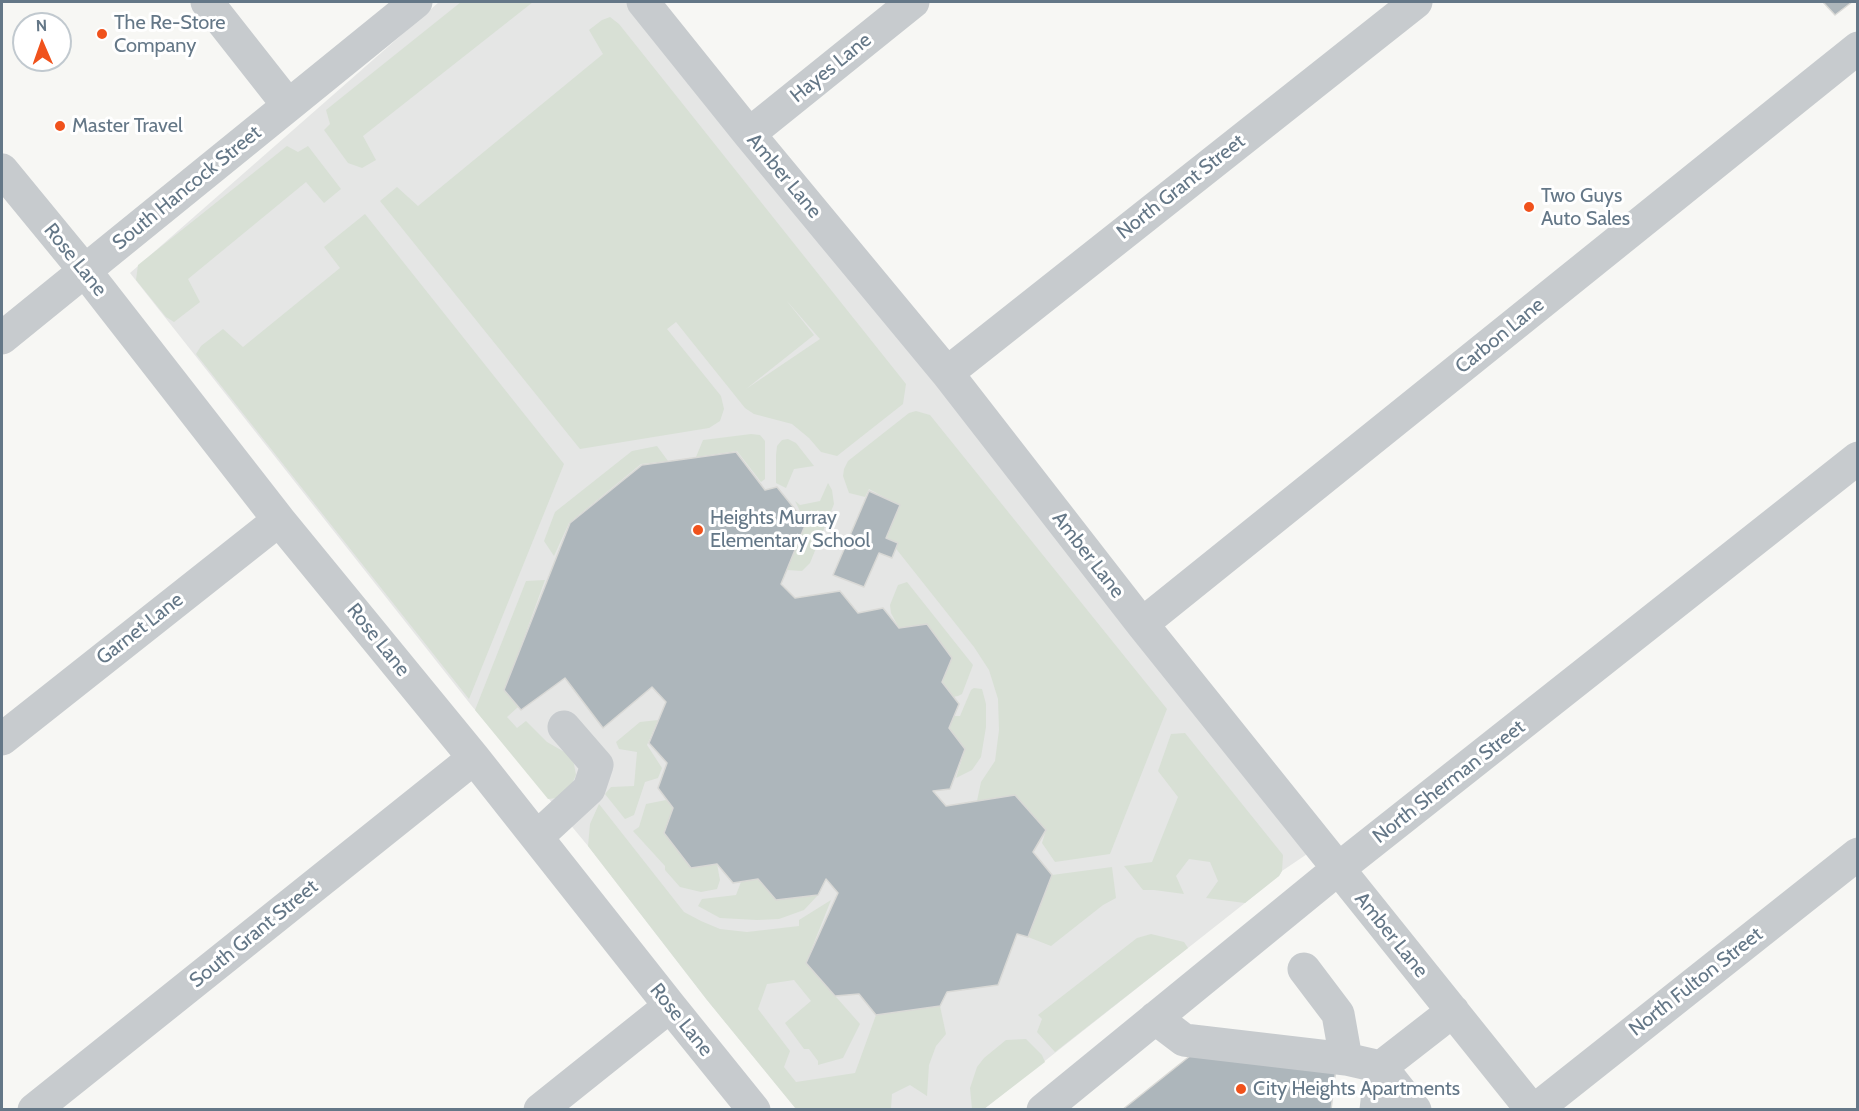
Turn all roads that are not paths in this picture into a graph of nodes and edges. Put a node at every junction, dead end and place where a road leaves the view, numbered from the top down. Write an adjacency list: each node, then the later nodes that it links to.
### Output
1 (207, 2): 7 (street)
2 (416, 2): 7 (street, South Hancock Street)
3 (643, 2): 8 (street, Amber Lane)
4 (913, 2): 8 (street, Hayes Lane)
5 (1416, 2): 12 (street, North Grant Street)
6 (1857, 48): 15 (street, Carbon Lane)
7 (288, 105): 10 (street, South Hancock Street)
8 (749, 134): 12 (street, Amber Lane)
9 (2, 170): 10 (street, Rose Lane)
10 (85, 271): 11 (street, South Hancock Street); 14 (street, Rose Lane)
11 (2, 338)
12 (947, 373): 15 (street, Amber Lane)
13 (1857, 458): 21 (street, North Sherman Street)
14 (279, 520): 17 (street, Garnet Lane); 18 (street, Rose Lane)
15 (1142, 624): 21 (street, Amber Lane)
16 (564, 727): 19 (street)
17 (2, 739)
18 (474, 758): 19 (street, Rose Lane); 28 (street, South Grant Street)
19 (537, 837): 23 (street, Rose Lane)
20 (1857, 854): 34 (street, North Fulton Street)
21 (1338, 869): 24 (street, Amber Lane); 25 (street, North Sherman Street)
22 (1304, 969): 26 (street)
23 (670, 1006): 29 (street); 30 (street, Rose Lane)
24 (1453, 1011): 27 (street); 34 (street, Amber Lane)
25 (1155, 1018): 26 (street); 31 (street, North Sherman Street)
26 (1347, 1059): 27 (street)
27 (1381, 1067): 32 (street); 33 (street)
28 (34, 1110)
29 (540, 1110)
30 (754, 1110)
31 (1043, 1110)
32 (1376, 1110)
33 (1415, 1110)
34 (1533, 1110)

